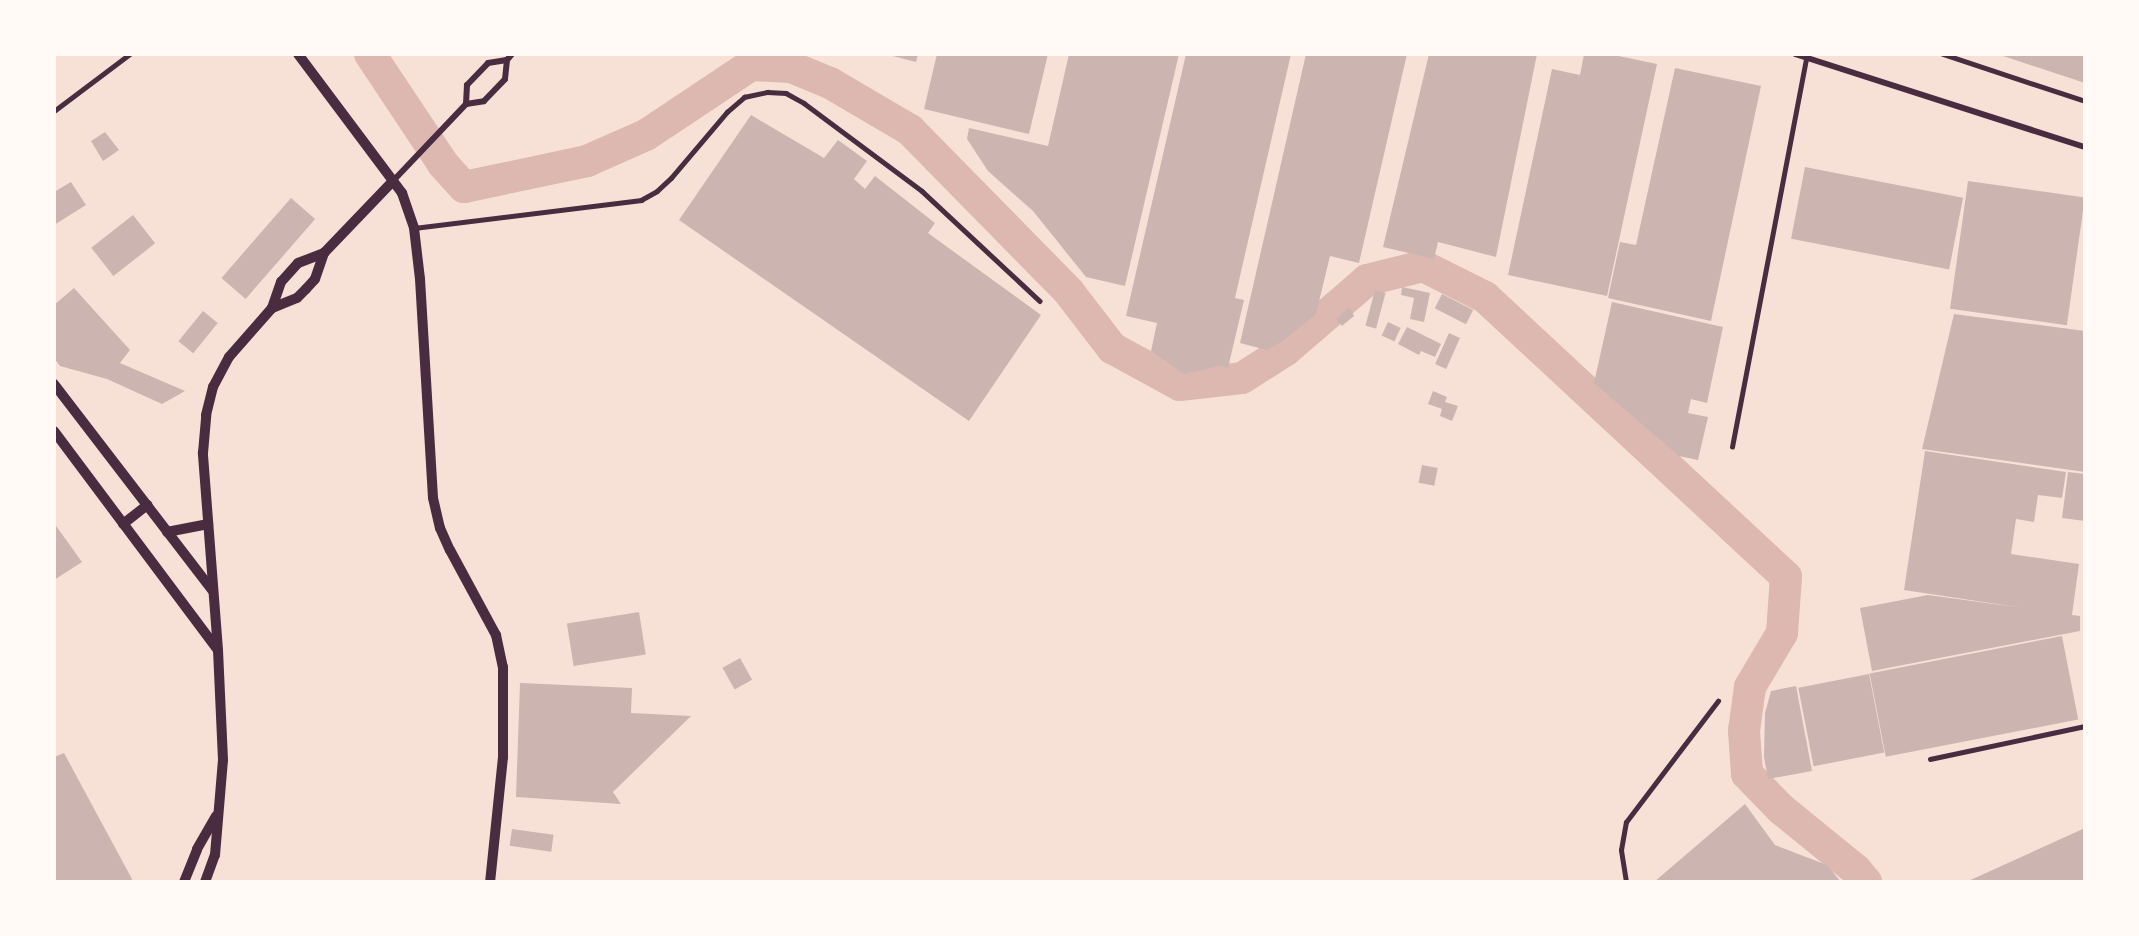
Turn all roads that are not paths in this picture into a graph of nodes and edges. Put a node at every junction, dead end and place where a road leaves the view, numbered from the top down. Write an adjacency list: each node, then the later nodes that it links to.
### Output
1 (130, 54): 10 (lane)
2 (298, 54): 12 (street)
3 (512, 54): 7 (street)
4 (1795, 54): 6 (street)
5 (1943, 54): 8 (lane)
6 (1807, 55): 11 (street); 19 (lane)
7 (507, 60): 9 (street); 9 (street)
8 (2085, 101)
9 (466, 104): 12 (street)
10 (54, 111)
11 (2085, 147)
12 (393, 181): 13 (street); 14 (street)
13 (414, 228): 15 (lane); 33 (street)
14 (324, 253): 16 (street); 16 (street)
15 (1040, 301)
16 (272, 308): 22 (street)
17 (54, 384): 20 (street)
18 (54, 431): 21 (street)
19 (1732, 447)
20 (147, 506): 21 (street); 23 (street)
21 (123, 524): 25 (street)
22 (208, 524): 23 (street); 24 (street)
23 (167, 532): 24 (street)
24 (212, 590): 25 (street)
25 (218, 650): 29 (street)
26 (1718, 701): 30 (lane)
27 (2085, 726): 28 (lane)
28 (1930, 759)
29 (217, 813): 31 (street); 32 (street)
30 (1625, 881)
31 (184, 882)
32 (205, 882)
33 (490, 882)

